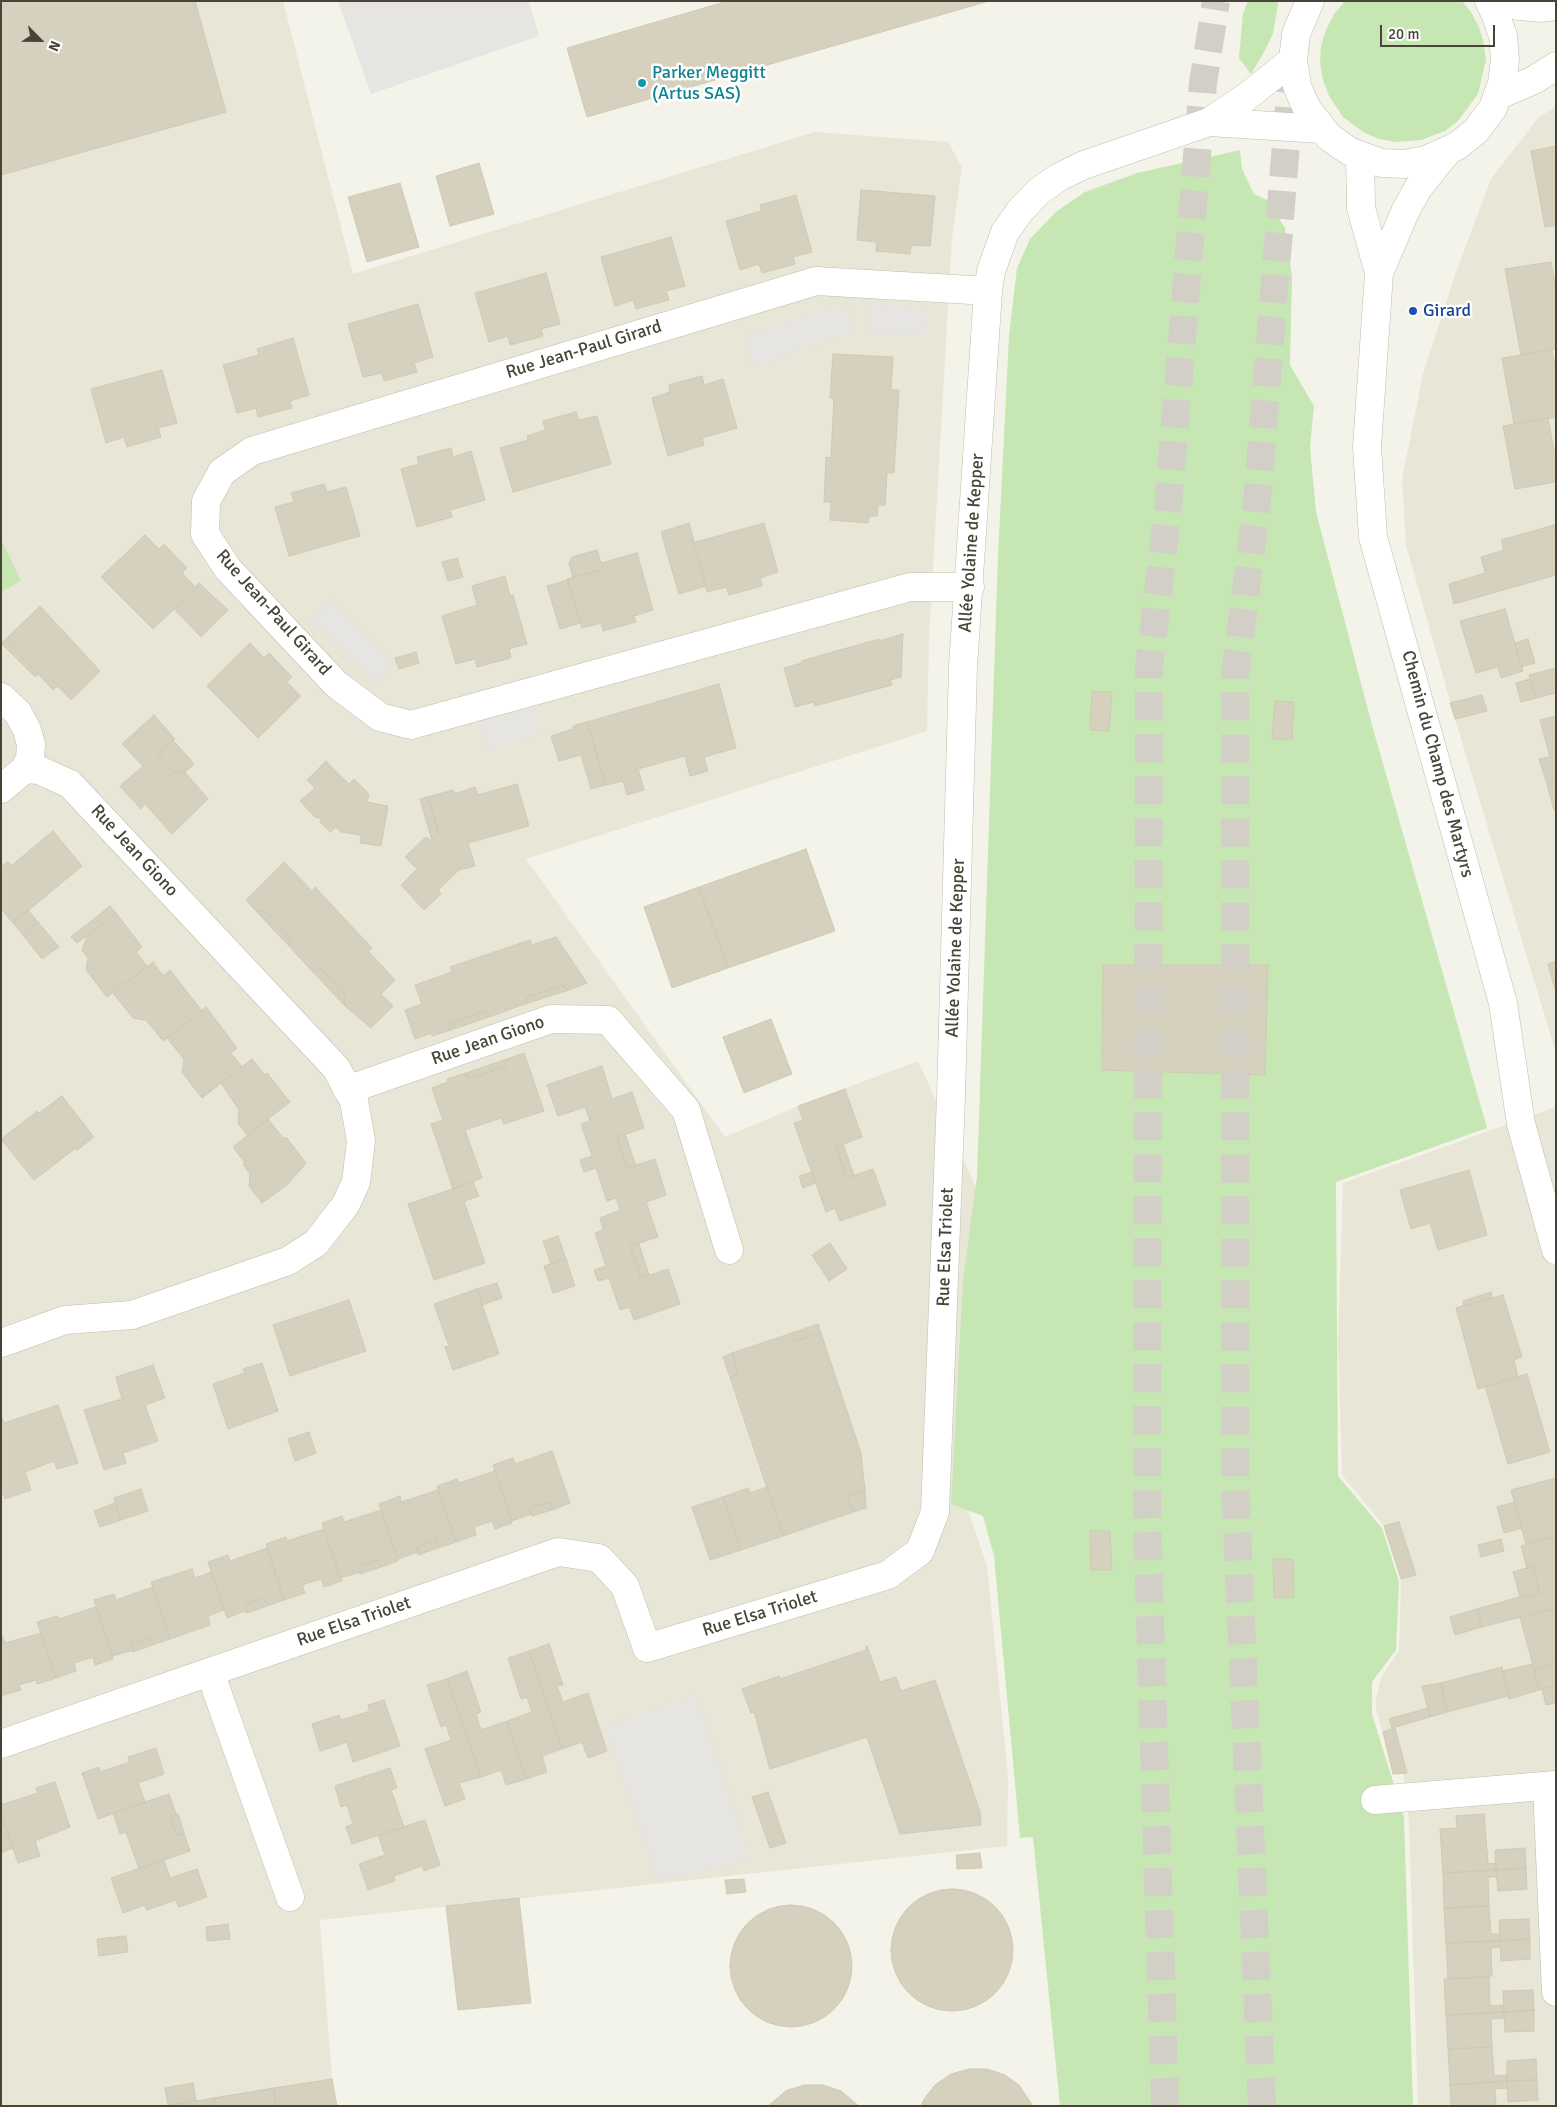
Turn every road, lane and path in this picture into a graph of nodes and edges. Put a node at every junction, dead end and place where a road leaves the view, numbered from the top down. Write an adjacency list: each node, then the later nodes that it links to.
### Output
1 (1490, 2): 3 (street); 6 (street)
2 (1305, 4): 4 (street)
3 (1556, 6)
4 (1293, 60): 7 (street, Allée Yolaine de Kepper); 8 (street)
5 (1556, 66): 6 (street)
6 (1499, 95): 9 (street)
7 (1210, 122): 8 (street, Allée Yolaine de Kepper); 12 (street, Allée Yolaine de Kepper)
8 (1321, 129): 10 (street)
9 (1447, 152): 10 (street); 11 (street, Chemin du Champ des Martyrs)
10 (1360, 156): 11 (street, Chemin du Champ des Martyrs)
11 (1380, 273): 20 (street, Chemin du Champ des Martyrs)
12 (988, 290): 13 (street, Allée Yolaine de Kepper); 13 (street, Rue Jean-Paul Girard)
13 (970, 586): 18 (street, Allée Yolaine de Kepper)
14 (1, 697): 15 (street)
15 (25, 770): 16 (street); 17 (street, Rue Jean Giono)
16 (1, 789)
17 (348, 1090): 19 (street, Rue Jean Giono); 21 (street, Rue Jean Giono)
18 (951, 1096): 22 (street, Rue Elsa Triolet)
19 (729, 1250)
20 (1556, 1250)
21 (1, 1343)
22 (210, 1672): 23 (street, Rue Elsa Triolet); 26 (street)
23 (1, 1744)
24 (1551, 1786): 25 (street); 27 (street)
25 (1375, 1800)
26 (290, 1897)
27 (1556, 1992)

